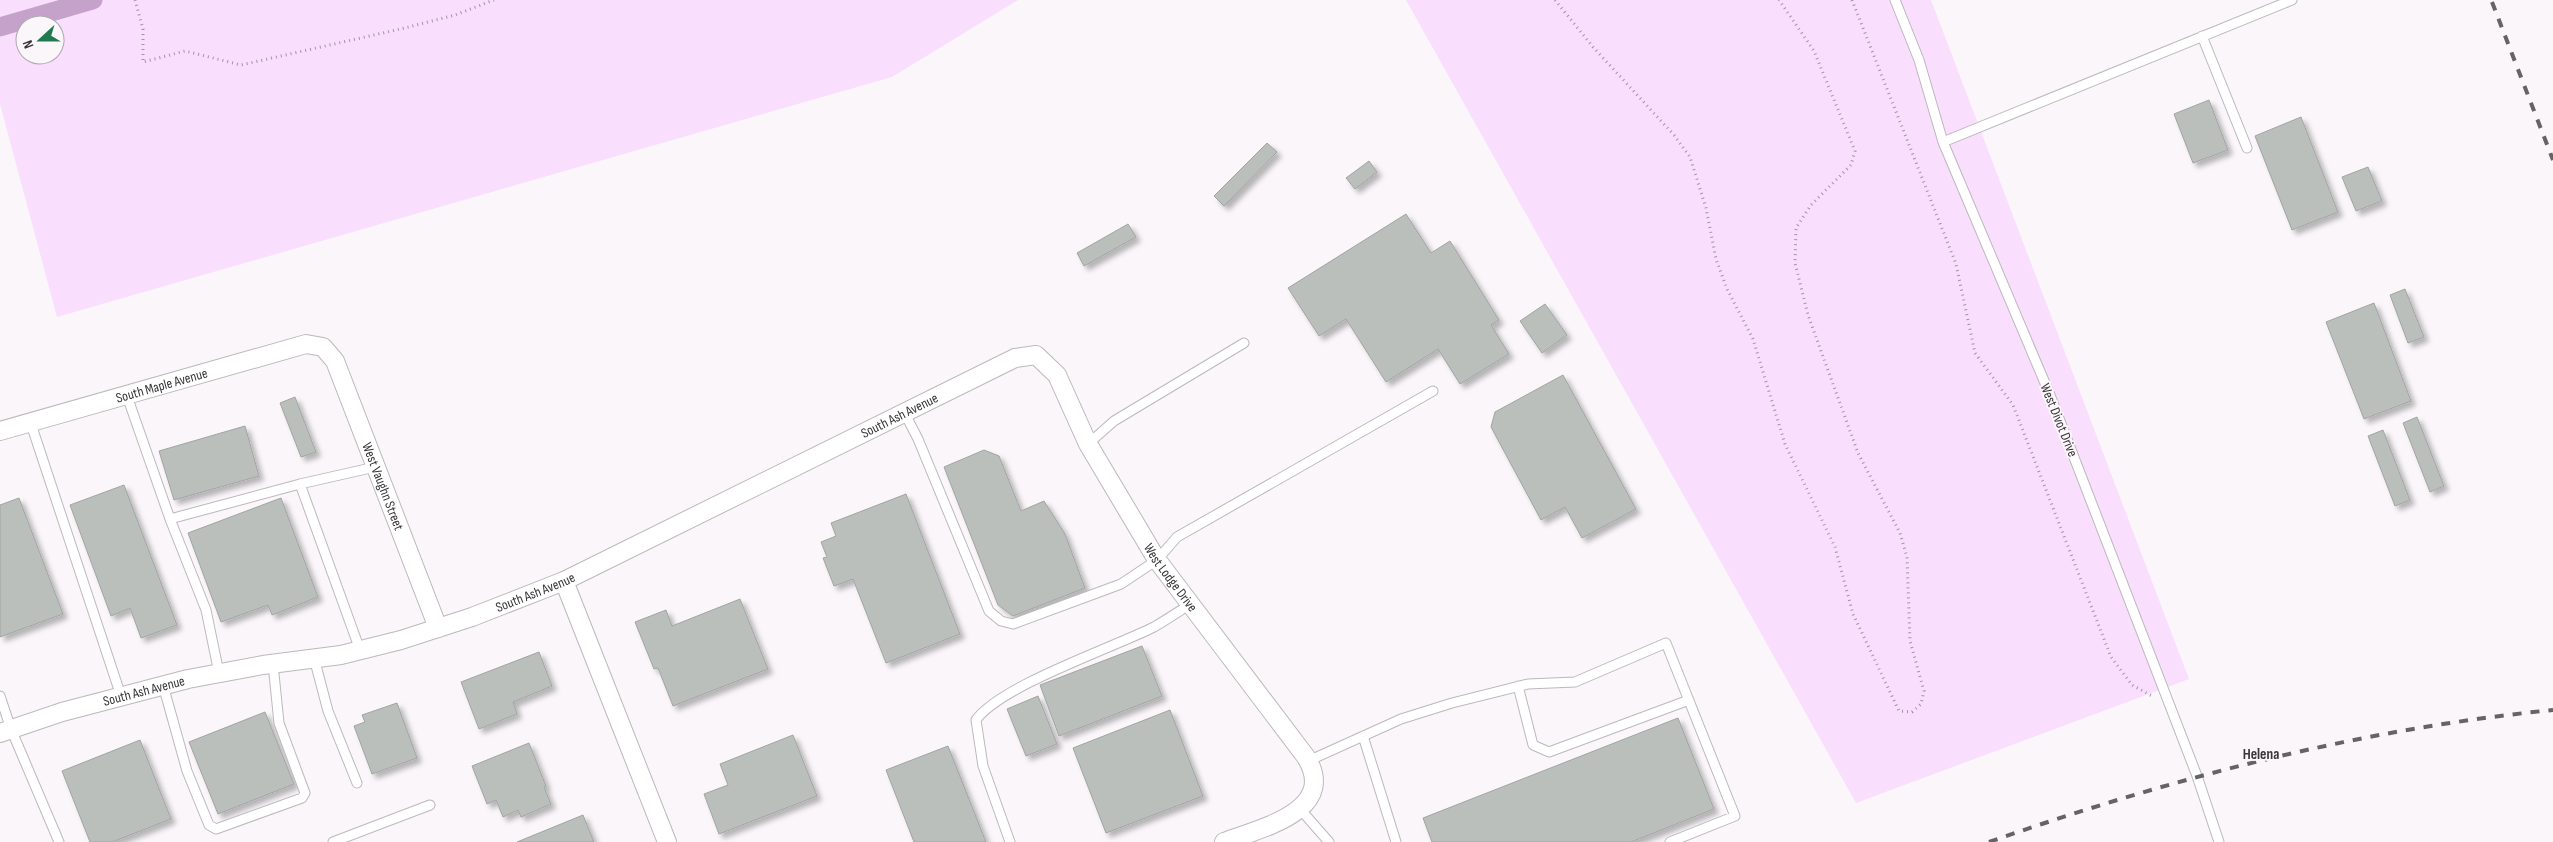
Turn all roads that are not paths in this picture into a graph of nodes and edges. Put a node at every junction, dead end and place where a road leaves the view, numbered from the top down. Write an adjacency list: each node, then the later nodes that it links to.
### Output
1 (1895, 0): 4 (lane, West Divot Drive)
2 (2292, 0): 3 (lane)
3 (2202, 36): 4 (lane); 5 (lane)
4 (1943, 142): 45 (lane, West Divot Drive)
5 (2247, 148)
6 (1244, 343): 14 (lane)
7 (323, 347): 10 (street, South Maple Avenue); 15 (street, West Vaughn Street)
8 (1036, 354): 11 (street, South Ash Avenue); 14 (street, West Lodge Drive)
9 (1433, 391): 18 (lane)
10 (127, 396): 12 (street, South Maple Avenue); 17 (lane)
11 (904, 412): 18 (lane); 19 (street, South Ash Avenue)
12 (31, 424): 13 (street, South Maple Avenue); 29 (lane)
13 (0, 431)
14 (1088, 444): 18 (street, West Lodge Drive)
15 (375, 467): 16 (lane); 21 (street, West Vaughn Street)
16 (300, 484): 17 (lane); 22 (lane)
17 (170, 519): 25 (lane)
18 (1156, 560): 20 (street, West Lodge Drive)
19 (564, 581): 21 (street, South Ash Avenue); 39 (street)
20 (1190, 605): 33 (street, West Lodge Drive); 40 (lane)
21 (438, 628): 22 (street, South Ash Avenue)
22 (360, 650): 23 (street, South Ash Avenue)
23 (314, 658): 24 (street, South Ash Avenue); 34 (lane)
24 (273, 664): 25 (street, South Ash Avenue); 26 (lane)
25 (219, 673): 26 (street, South Ash Avenue)
26 (164, 685): 29 (street, South Ash Avenue)
27 (1518, 686): 30 (lane); 30 (lane); 32 (lane)
28 (0, 696): 31 (lane)
29 (121, 696): 31 (street, South Ash Avenue)
30 (1689, 700): 44 (lane)
31 (6, 731): 37 (lane)
32 (1363, 736): 33 (lane); 43 (lane)
33 (1308, 761): 36 (street, West Lodge Drive)
34 (357, 783)
35 (430, 805): 38 (lane)
36 (1300, 809): 41 (street); 42 (lane)
37 (60, 842)
38 (333, 842)
39 (667, 842)
40 (1010, 842)
41 (1224, 842)
42 (1329, 842)
43 (1396, 842)
44 (1670, 842)
45 (2220, 842)

